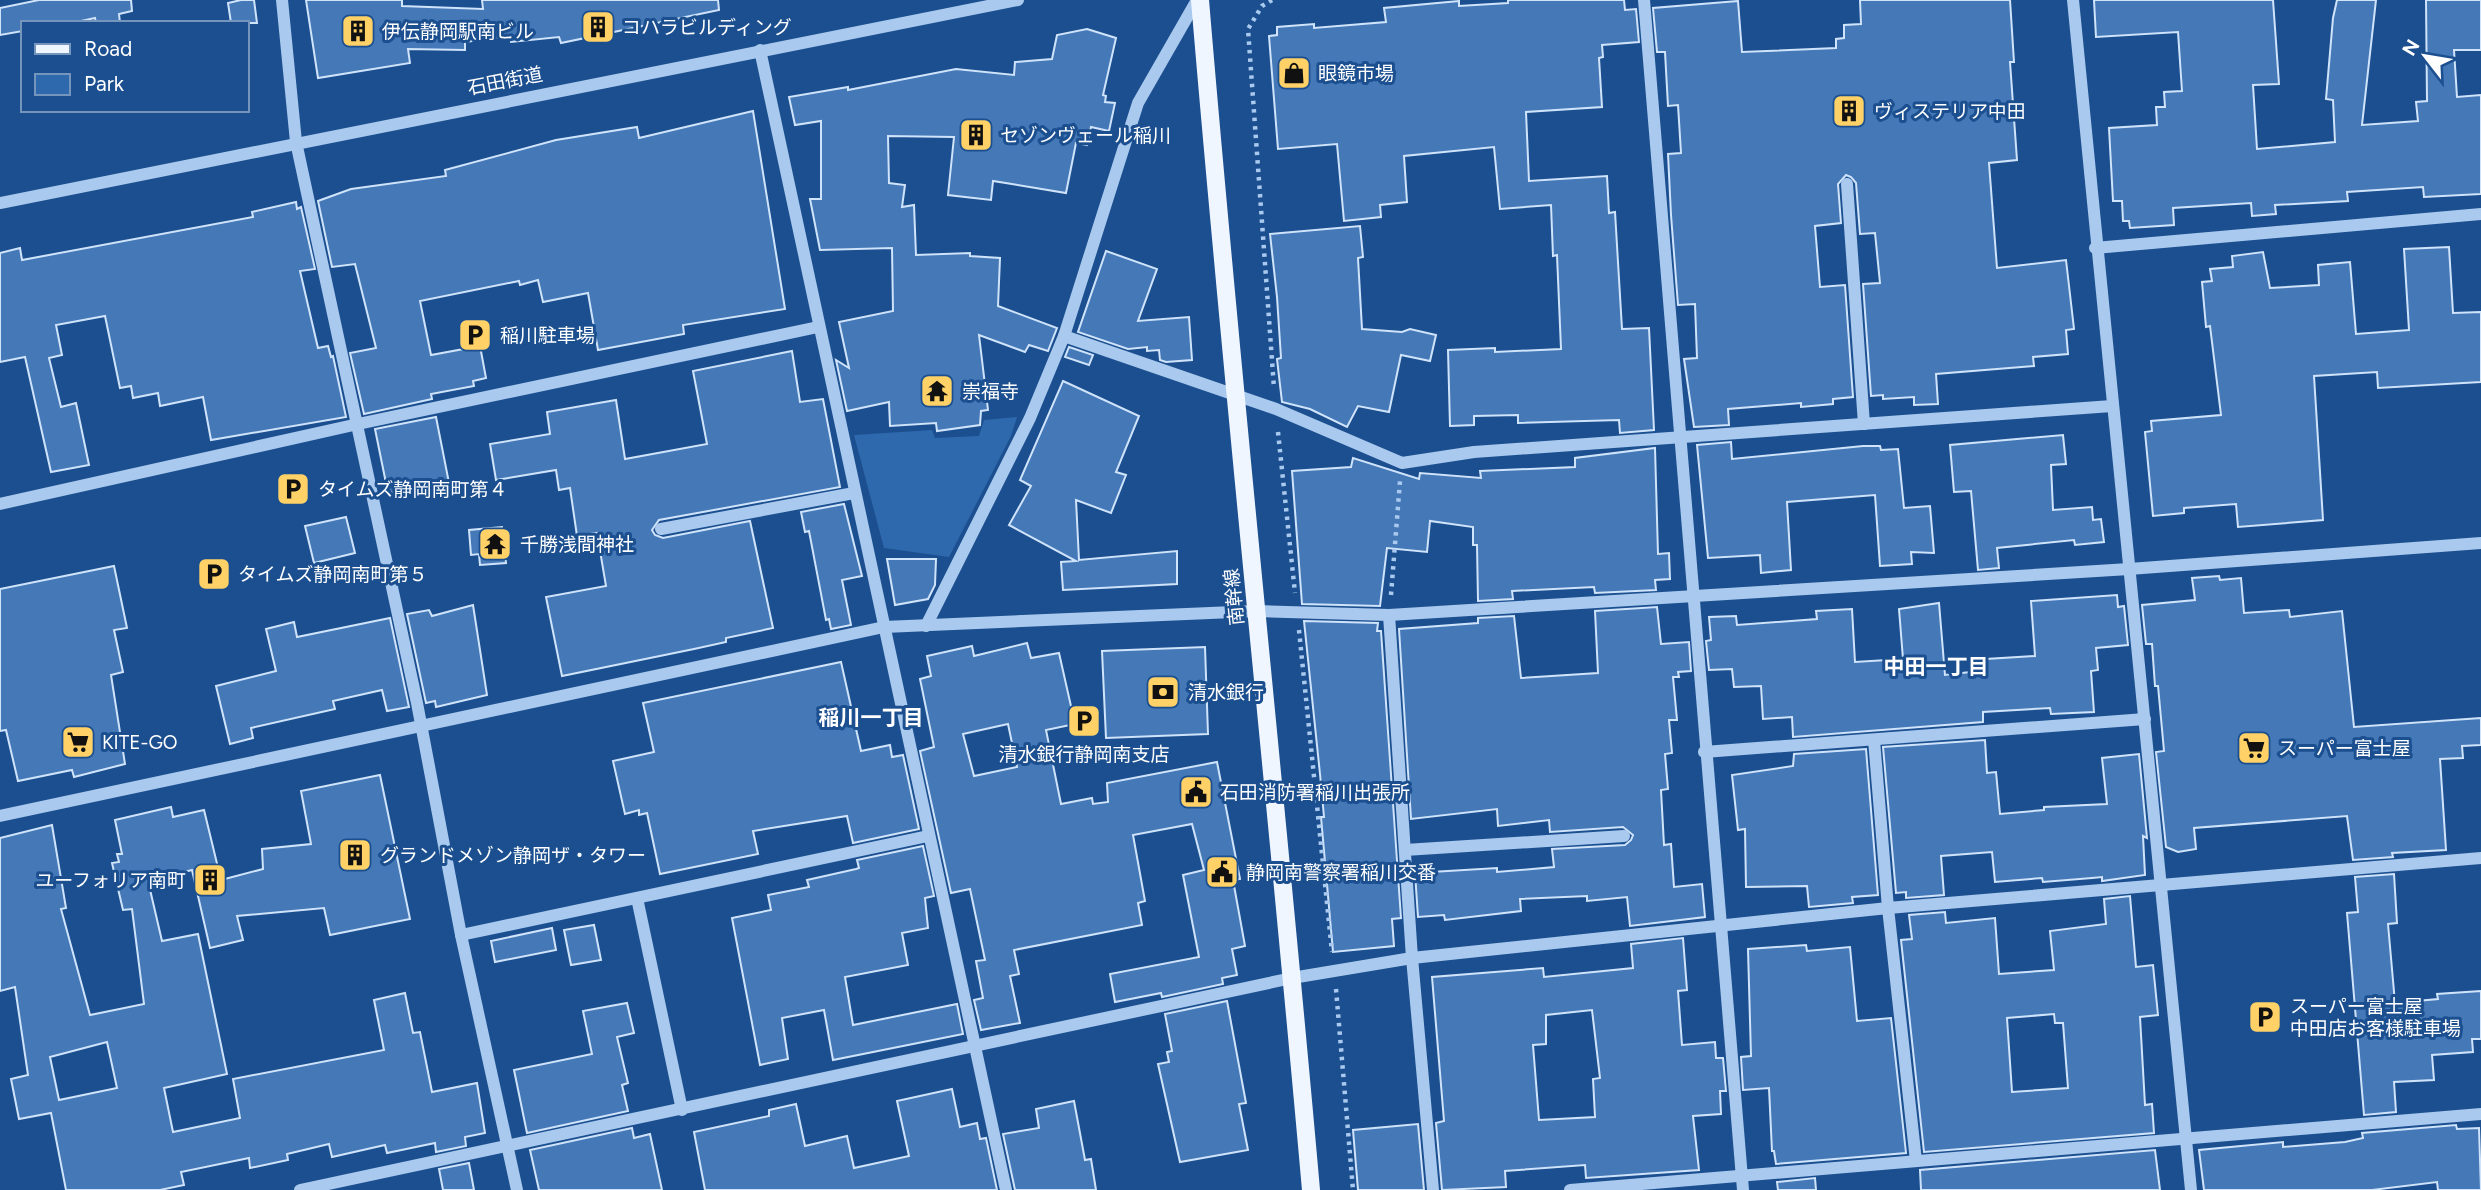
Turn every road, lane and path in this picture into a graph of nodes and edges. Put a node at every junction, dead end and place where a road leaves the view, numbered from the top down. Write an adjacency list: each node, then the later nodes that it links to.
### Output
1 (282, 0): 8 (street)
2 (1018, 0): 6 (street, 石田街道)
3 (1198, 0): 14 (street); 15 (main road, 南幹線)
4 (1644, 0): 19 (street)
5 (2073, 0): 12 (street)
6 (961, 5): 7 (street, 石田街道)
7 (760, 50): 8 (street, 石田街道); 13 (street)
8 (296, 142): 10 (street, 石田街道); 17 (street)
9 (1847, 184): 18 (street)
10 (0, 203)
11 (2481, 214): 12 (street)
12 (2095, 247): 16 (street)
13 (818, 327): 17 (street); 21 (street)
14 (1064, 336): 15 (street); 29 (street)
15 (1233, 394): 20 (street); 27 (main road, 南幹線)
16 (2112, 406): 18 (street); 25 (street)
17 (358, 424): 22 (street); 32 (street)
18 (1864, 424): 19 (street)
19 (1680, 436): 20 (street); 26 (street)
20 (1402, 463): 28 (path)
21 (855, 493): 23 (street); 30 (street)
22 (0, 504)
23 (661, 529)
24 (2481, 543): 25 (street)
25 (2129, 569): 26 (street); 31 (street)
26 (1692, 598): 28 (street); 34 (street)
27 (1257, 611): 28 (street); 29 (street); 46 (main road, 南幹線)
28 (1389, 615): 38 (street)
29 (926, 626): 30 (street)
30 (884, 627): 32 (street); 36 (street)
31 (2145, 719): 33 (street); 40 (street)
32 (422, 724): 35 (street); 44 (street)
33 (1874, 740): 34 (street); 42 (street)
34 (1704, 752): 43 (street)
35 (0, 816)
36 (928, 836): 41 (street); 47 (street)
37 (1624, 836): 38 (street)
38 (1405, 850): 45 (street)
39 (2481, 858): 40 (street)
40 (2162, 885): 42 (street); 50 (street)
41 (637, 898): 44 (street); 48 (street)
42 (1888, 908): 43 (street); 52 (street)
43 (1720, 928): 45 (street); 53 (street)
44 (461, 935): 51 (street)
45 (1412, 958): 46 (street); 58 (street)
46 (1292, 978): 47 (street); 57 (main road, 南幹線)
47 (976, 1046): 48 (street); 56 (street)
48 (682, 1110): 51 (street)
49 (2481, 1114): 50 (street)
50 (2186, 1139): 52 (street); 61 (street)
51 (507, 1147): 54 (street); 55 (street)
52 (1916, 1161): 53 (street)
53 (1741, 1175): 59 (street); 60 (street)
54 (300, 1190)
55 (517, 1190)
56 (1006, 1190)
57 (1311, 1190)
58 (1433, 1190)
59 (1570, 1190)
60 (1742, 1190)
61 (2191, 1190)

